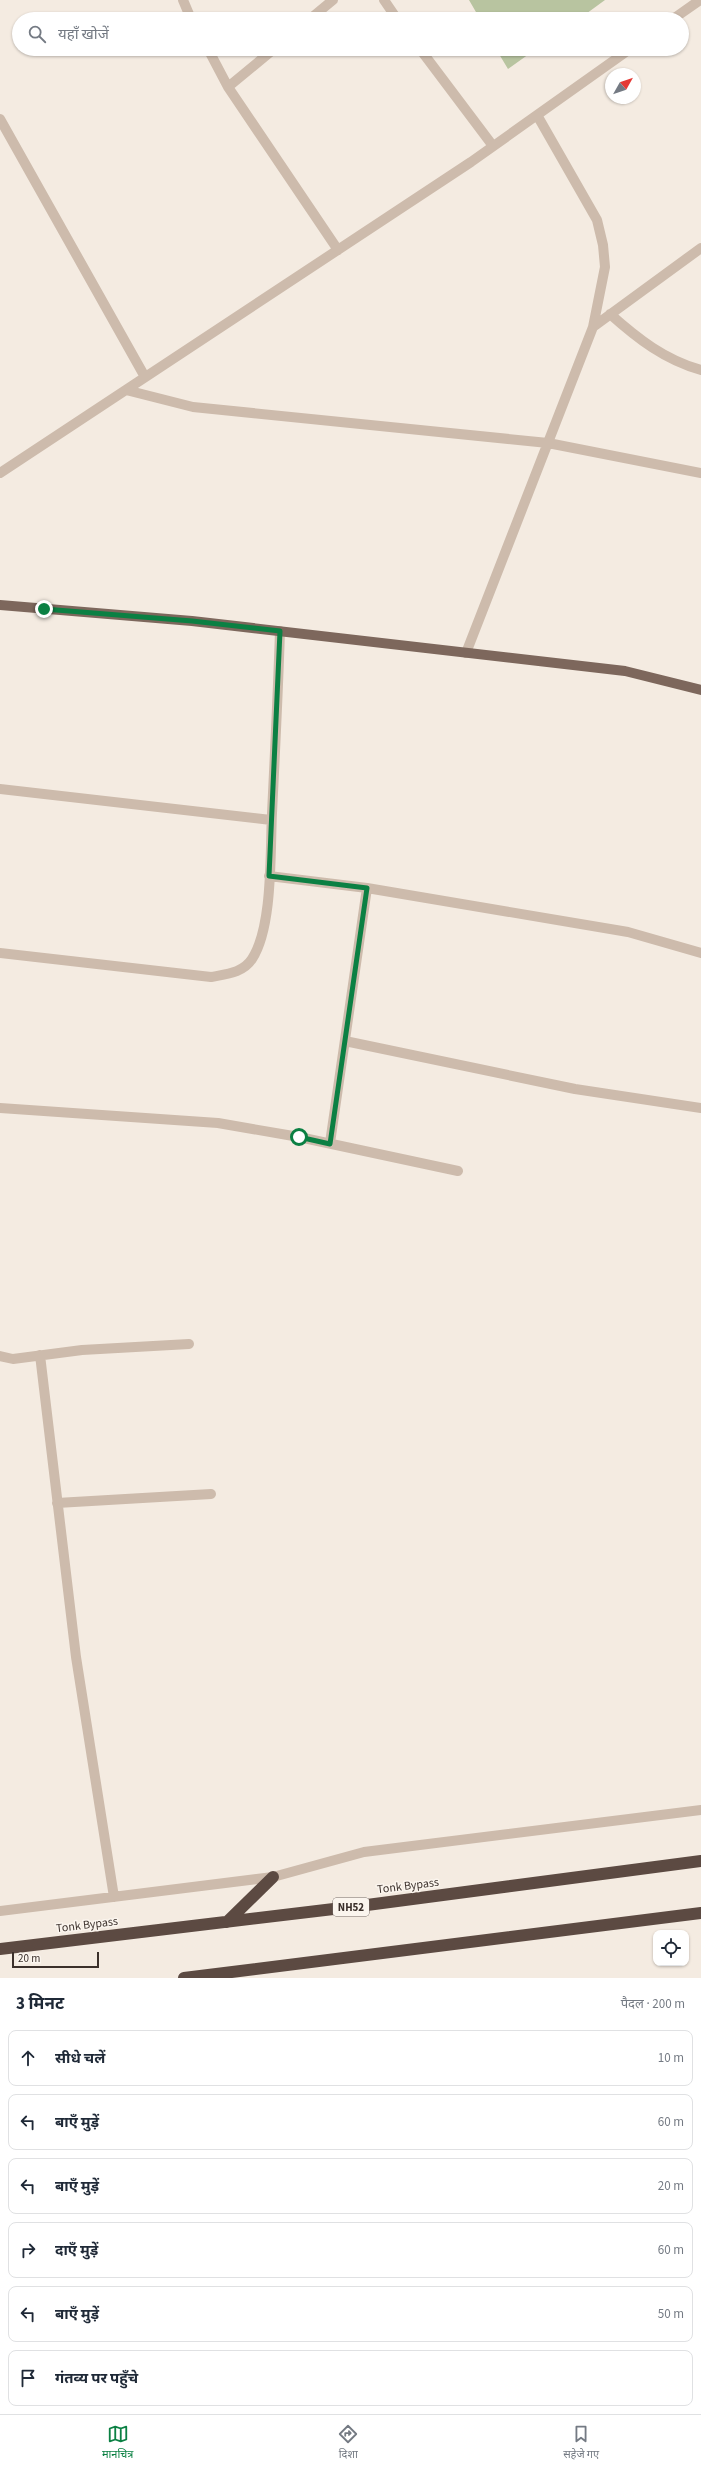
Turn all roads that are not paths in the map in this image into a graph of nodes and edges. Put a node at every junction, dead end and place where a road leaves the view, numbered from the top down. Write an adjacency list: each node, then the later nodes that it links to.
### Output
1 (183, 0): 5 (street)
2 (333, 0): 6 (street)
3 (384, 0): 7 (street)
4 (700, 0): 8 (street)
5 (188, 12)
6 (318, 12)
7 (392, 12)
8 (683, 12)
9 (212, 56): 13 (street)
10 (266, 56): 13 (street)
11 (425, 56): 16 (street)
12 (620, 56): 14 (street)
13 (228, 88): 18 (street)
14 (537, 115): 16 (street); 20 (street)
15 (0, 119): 22 (street)
16 (493, 146): 18 (street)
17 (701, 248): 19 (street)
18 (338, 250): 22 (street)
19 (610, 314): 20 (street); 21 (street)
20 (593, 327): 24 (street)
21 (701, 370)
22 (145, 377): 23 (street)
23 (126, 390): 24 (street); 26 (street)
24 (548, 443): 25 (street); 29 (street)
25 (701, 473)
26 (0, 474)
27 (0, 605): 28 (main road)
28 (280, 631): 29 (main road); 32 (street)
29 (466, 653): 30 (main road)
30 (701, 690)
31 (0, 790): 32 (street)
32 (271, 820): 33 (street)
33 (269, 876): 34 (street); 35 (street)
34 (367, 888): 36 (street); 37 (street)
35 (0, 953)
36 (701, 953)
37 (345, 1041): 39 (street); 40 (street)
38 (0, 1108): 40 (street)
39 (701, 1108)
40 (330, 1144): 41 (street)
41 (458, 1171)
42 (189, 1344): 44 (street)
43 (0, 1356): 44 (street)
44 (40, 1356): 46 (street)
45 (211, 1494): 46 (street)
46 (57, 1503): 50 (street)
47 (701, 1810): 49 (street)
48 (701, 1862): 53 (highway, Tonk Bypass / NH52)
49 (273, 1877): 50 (street); 53 (highway)
50 (114, 1897): 51 (street)
51 (0, 1911)
52 (701, 1913): 55 (highway)
53 (227, 1922): 54 (highway, Tonk Bypass / NH52)
54 (0, 1949)
55 (184, 1978)

